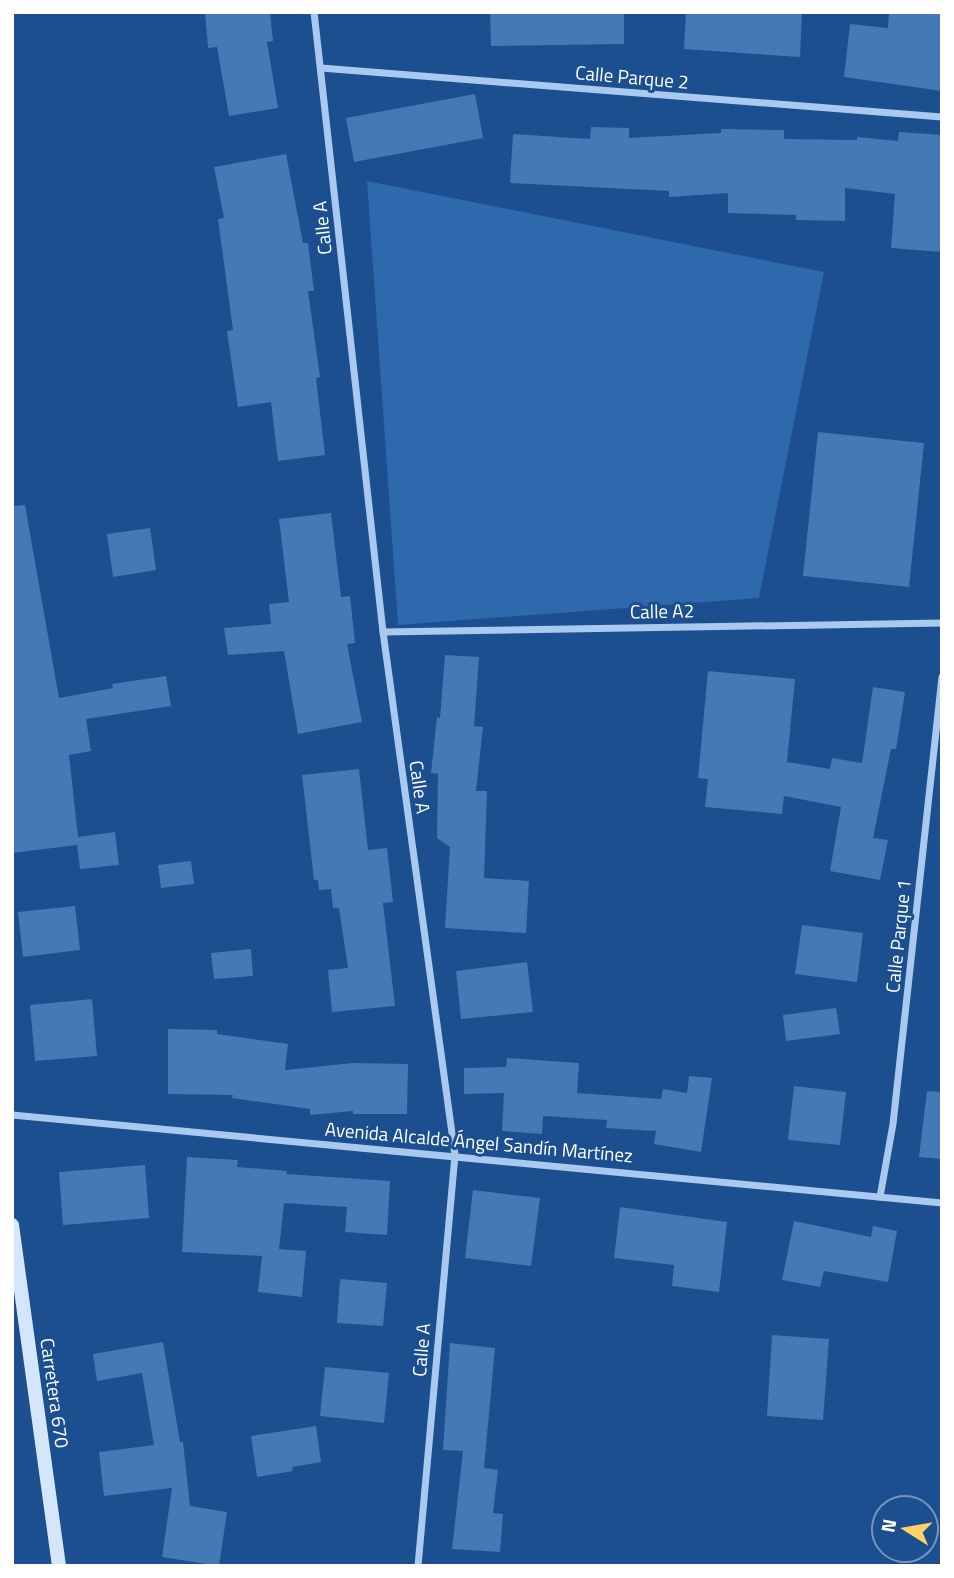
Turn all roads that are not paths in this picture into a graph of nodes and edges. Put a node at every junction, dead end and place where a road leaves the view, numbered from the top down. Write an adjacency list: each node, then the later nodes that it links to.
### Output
1 (314, 12): 2 (street, Calle A)
2 (321, 68): 3 (street, Calle Parque 2); 5 (street, Calle A)
3 (942, 117)
4 (942, 623): 5 (street, Calle A2)
5 (383, 632): 8 (street, Calle A)
6 (942, 677): 9 (street, Calle Parque 1)
7 (12, 1115): 8 (street, Avenida Alcalde Ángel Sandín Martínez)
8 (454, 1155): 9 (street, Avenida Alcalde Ángel Sandín Martínez); 13 (street, Calle A)
9 (880, 1197): 10 (street, Avenida Alcalde Ángel Sandín Martínez)
10 (942, 1203)
11 (12, 1225): 12 (street, Carretera 670)
12 (59, 1566)
13 (418, 1566)

